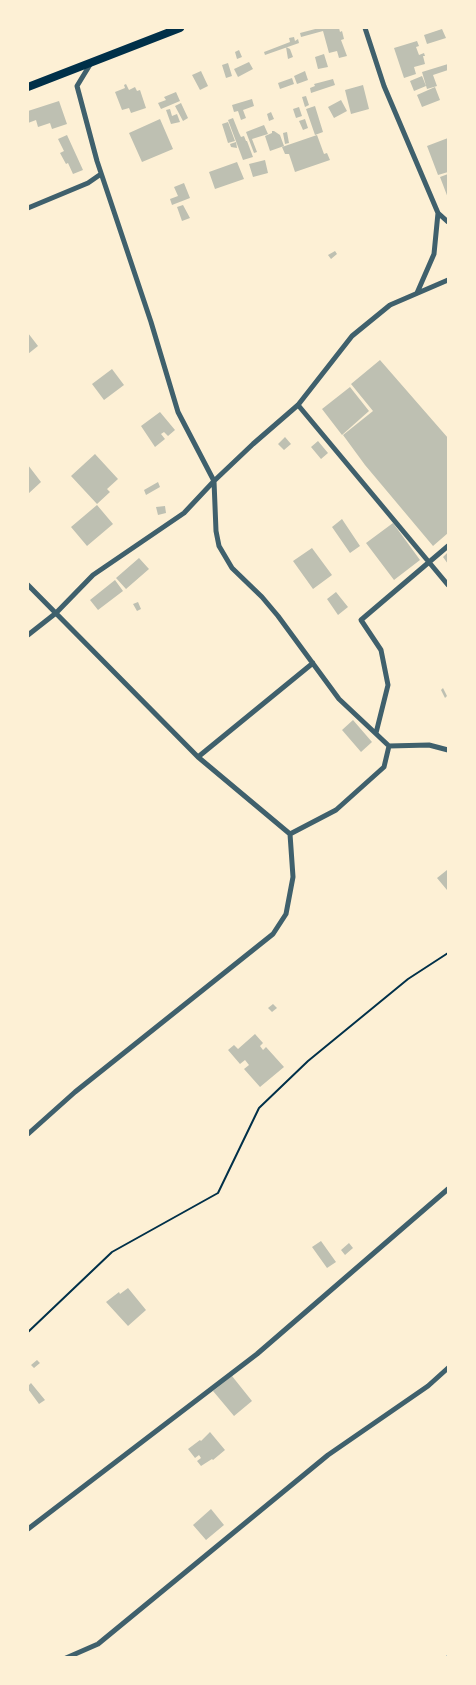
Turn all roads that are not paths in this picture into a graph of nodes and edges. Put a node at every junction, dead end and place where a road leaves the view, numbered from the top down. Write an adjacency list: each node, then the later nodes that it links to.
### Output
1 (180, 28): 3 (main road)
2 (365, 28): 7 (street)
3 (91, 63): 4 (main road); 5 (street)
4 (28, 87)
5 (101, 174): 6 (street); 12 (street)
6 (28, 208)
7 (438, 213): 8 (street); 10 (street)
8 (448, 222)
9 (448, 280): 10 (street)
10 (416, 294): 11 (street)
11 (298, 405): 12 (street); 14 (street)
12 (214, 481): 17 (street); 19 (street)
13 (448, 546): 14 (street)
14 (430, 562): 15 (street); 20 (street)
15 (448, 584)
16 (28, 585): 17 (street)
17 (56, 613): 18 (street); 23 (street)
18 (28, 635)
19 (313, 663): 20 (street); 23 (street)
20 (376, 734): 21 (street)
21 (389, 746): 22 (street); 24 (street)
22 (448, 750)
23 (198, 757): 24 (street)
24 (290, 834): 25 (street)
25 (28, 1134)
26 (448, 1188): 28 (street)
27 (448, 1368): 29 (street)
28 (28, 1529)
29 (66, 1658)

